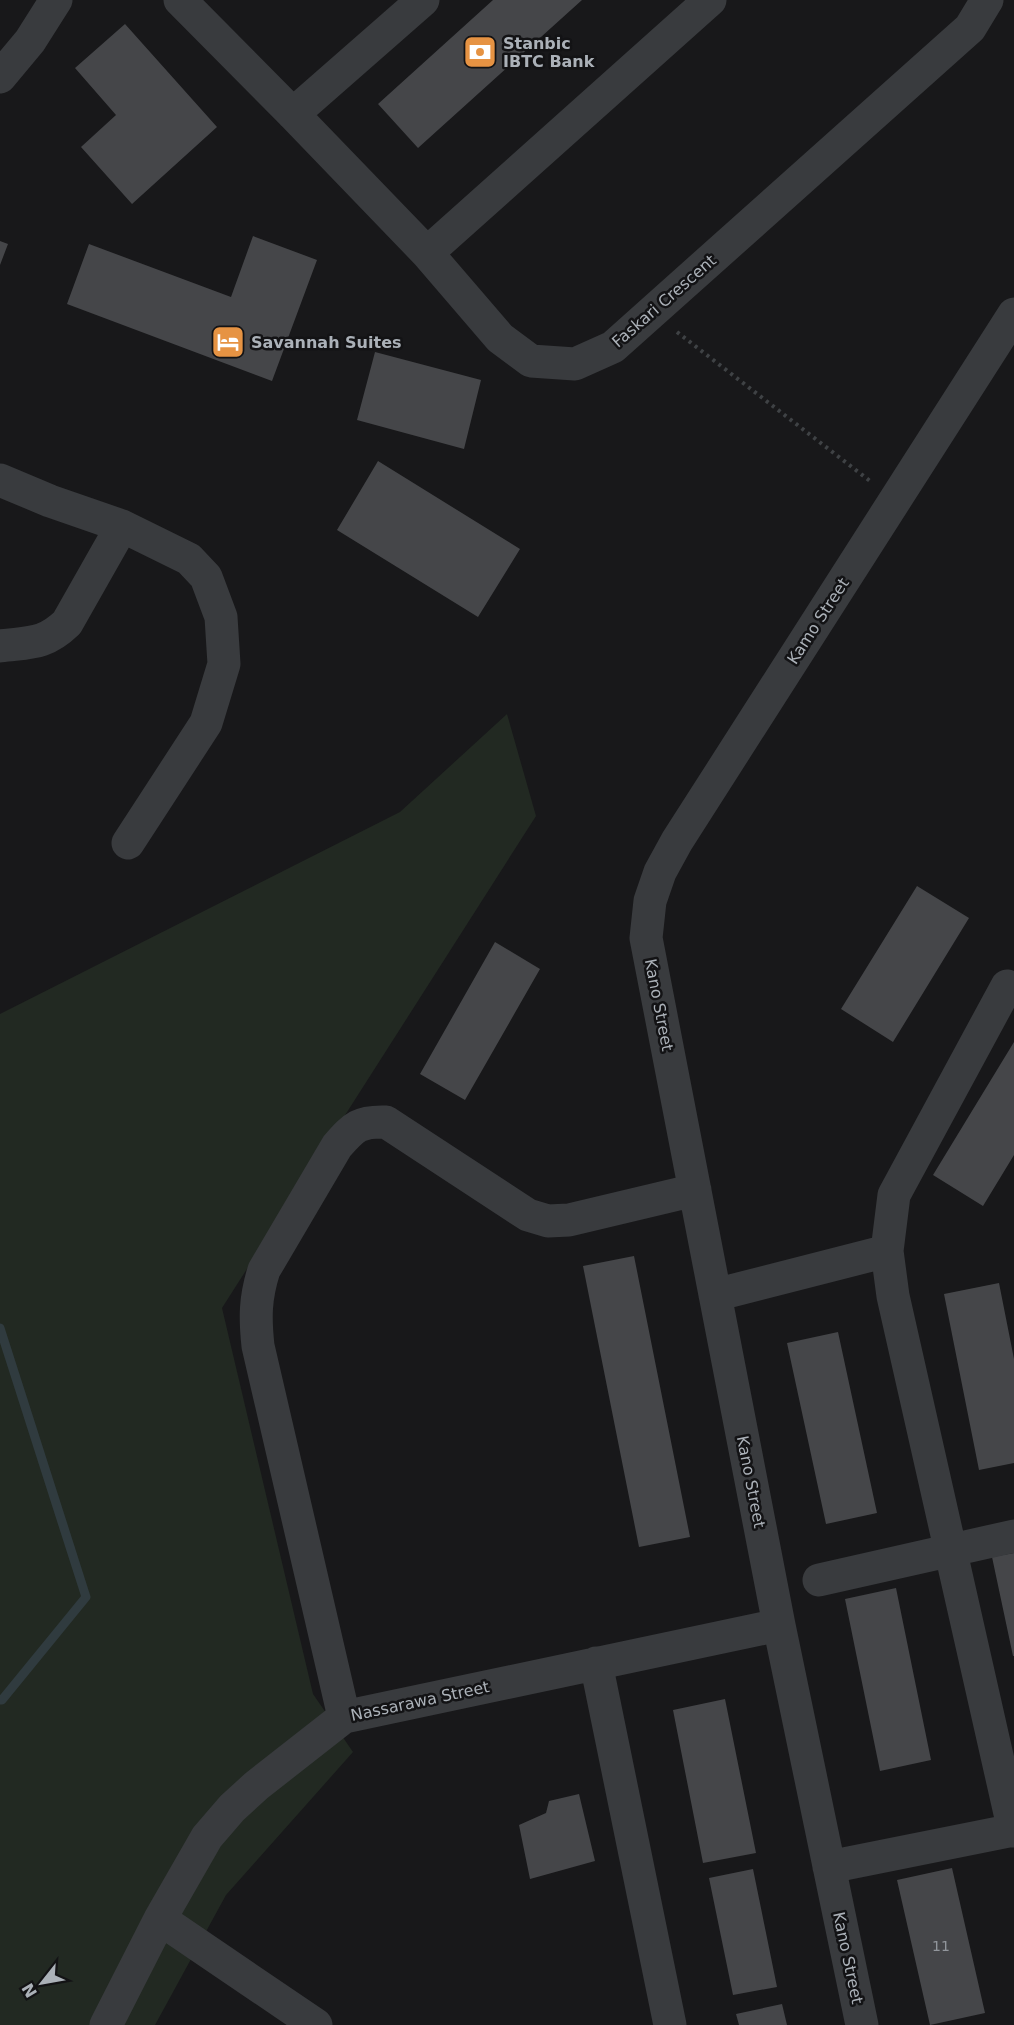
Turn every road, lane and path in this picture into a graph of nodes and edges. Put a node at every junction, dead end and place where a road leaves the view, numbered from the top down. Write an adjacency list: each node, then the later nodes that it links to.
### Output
1 (180, 0): 7 (street, Faskari Crescent)
2 (423, 0): 7 (street)
3 (710, 0): 8 (street)
4 (987, 0): 9 (street, Faskari Crescent)
5 (59, 1): 6 (street)
6 (0, 77)
7 (293, 114): 8 (street, Faskari Crescent)
8 (427, 253): 9 (street, Faskari Crescent)
9 (652, 312): 12 (path)
10 (1014, 314): 12 (street, Kamo Street)
11 (0, 480): 13 (street)
12 (895, 500): 16 (street, Kamo Street)
13 (122, 526): 14 (street); 15 (street)
14 (0, 646)
15 (128, 843)
16 (646, 938): 18 (street, Kano Street)
17 (1006, 986): 19 (street)
18 (695, 1190): 20 (street, Kano Street); 26 (street)
19 (887, 1251): 20 (street); 22 (street)
20 (715, 1295): 24 (street, Kano Street)
21 (1014, 1536): 22 (street)
22 (950, 1549): 23 (street); 27 (street)
23 (819, 1580)
24 (779, 1625): 25 (street, Nassarawa Street); 29 (street, Kano Street)
25 (596, 1663): 26 (street, Nassarawa Street); 33 (street)
26 (344, 1717): 30 (street, Nassarawa Street)
27 (1006, 1758): 28 (street)
28 (1014, 1831): 29 (street)
29 (829, 1867): 34 (street, Kano Street)
30 (160, 1919): 31 (street, Nassarawa Street); 32 (street)
31 (106, 2025)
32 (316, 2025)
33 (670, 2025)
34 (862, 2025)

